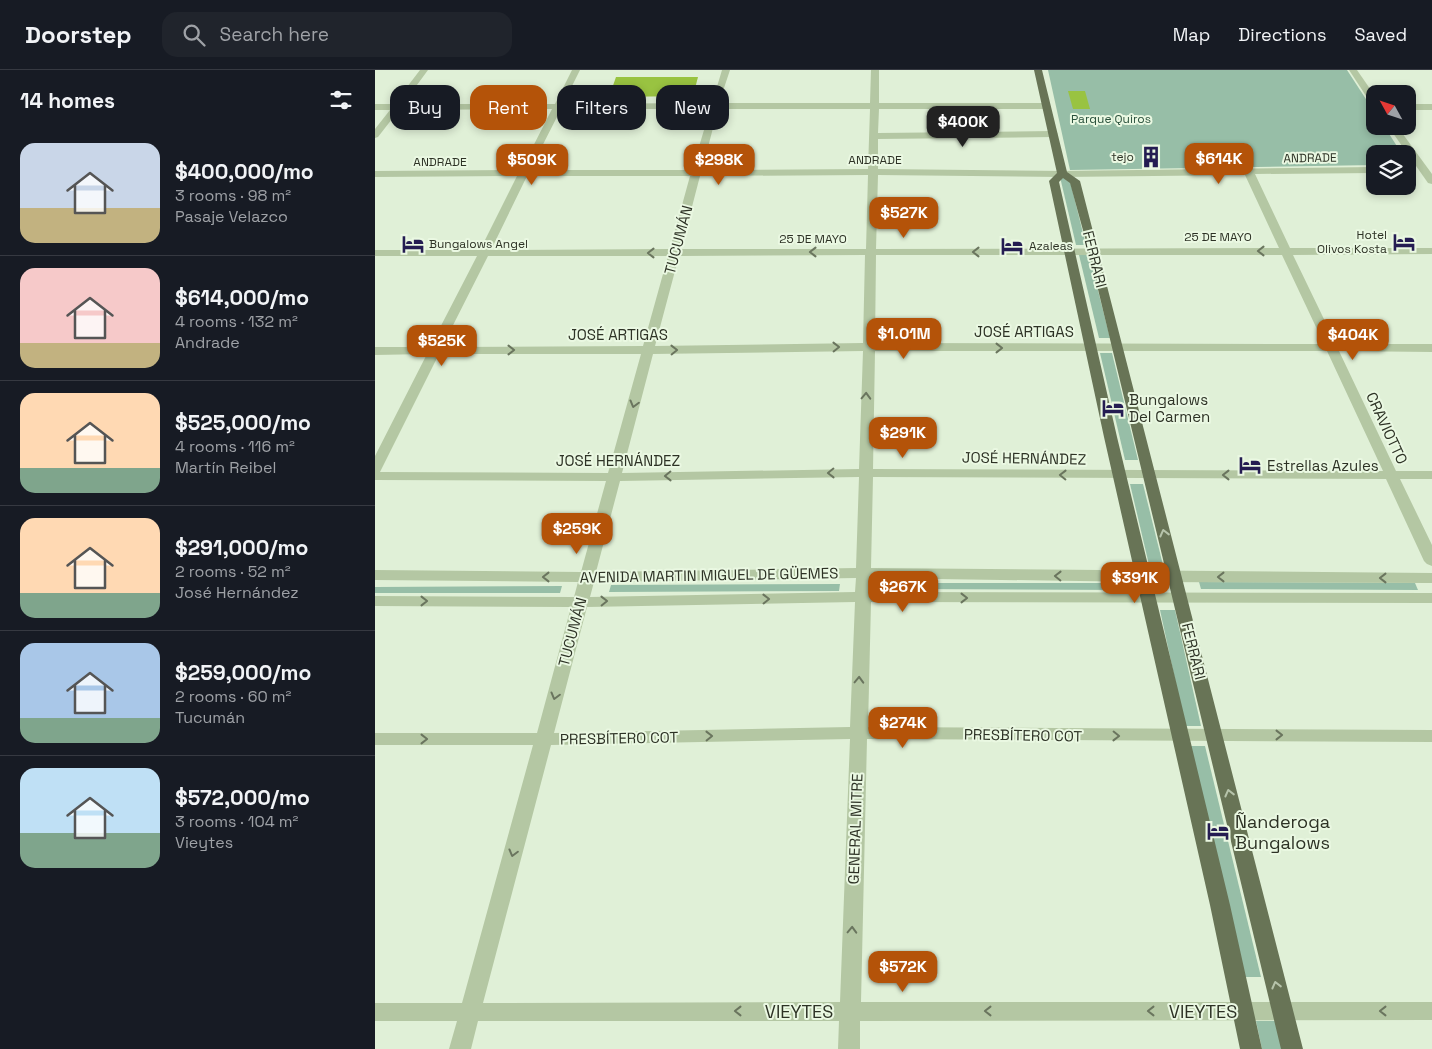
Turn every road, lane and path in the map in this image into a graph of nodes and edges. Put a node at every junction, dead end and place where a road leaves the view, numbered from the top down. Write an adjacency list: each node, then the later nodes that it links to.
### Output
1 (424, 70): 7 (street)
2 (576, 70): 8 (street)
3 (726, 70): 9 (street, TUCUMÁN)
4 (875, 70): 12 (street, GENERAL MITRE)
5 (1038, 70): 13 (main road, FERRARI)
6 (1353, 70): 10 (street)
7 (413, 85)
8 (568, 85)
9 (721, 85)
10 (1366, 90)
11 (729, 106): 12 (street)
12 (874, 106): 13 (street); 25 (street, GENERAL MITRE)
13 (1046, 106): 22 (main road, FERRARI)
14 (375, 107): 15 (street)
15 (390, 107)
16 (460, 107): 17 (street)
17 (557, 107): 31 (street)
18 (1416, 107): 19 (street)
19 (1432, 107)
20 (390, 115): 23 (street)
21 (707, 130): 32 (street, TUCUMÁN)
22 (1053, 134): 25 (street); 33 (main road, FERRARI)
23 (375, 135)
24 (1400, 135): 26 (street)
25 (873, 136): 28 (street, GENERAL MITRE)
26 (1428, 169): 34 (street)
27 (1366, 170): 29 (street, ANDRADE)
28 (872, 172): 32 (street, ANDRADE); 33 (street, ANDRADE); 37 (street, GENERAL MITRE)
29 (1249, 172): 33 (street, ANDRADE); 35 (street, CRAVIOTTO)
30 (375, 174): 31 (street, ANDRADE)
31 (523, 174): 32 (street, ANDRADE); 41 (street)
32 (695, 174): 42 (street, TUCUMÁN)
33 (1063, 174): 38 (main road, FERRARI); 39 (main road, FERRARI)
34 (1432, 181)
35 (1286, 251): 36 (street, 25 DE MAYO); 39 (street, 25 DE MAYO, one-way to 39); 46 (street, CRAVIOTTO)
36 (1432, 251)
37 (870, 252): 38 (street, 25 DE MAYO, one-way to 37); 42 (street, 25 DE MAYO, one-way to 42); 43 (street, GENERAL MITRE)
38 (1072, 252): 39 (street, 25 DE MAYO); 44 (main road, FERRARI)
39 (1094, 252): 45 (main road, FERRARI)
40 (375, 253): 41 (street, 25 DE MAYO)
41 (484, 253): 42 (street, 25 DE MAYO, one-way to 41); 50 (street)
42 (674, 253): 48 (street, TUCUMÁN)
43 (868, 347): 44 (street, JOSÉ ARTIGAS, one-way to 44); 48 (street, JOSÉ ARTIGAS, one-way to 43); 52 (street, GENERAL MITRE, one-way to 43)
44 (1091, 348): 45 (street, JOSÉ ARTIGAS); 57 (main road, FERRARI)
45 (1118, 348): 46 (street, JOSÉ ARTIGAS); 53 (main road, FERRARI)
46 (1332, 348): 47 (street, JOSÉ ARTIGAS); 54 (street, CRAVIOTTO)
47 (1432, 348)
48 (648, 350): 50 (street, JOSÉ ARTIGAS, one-way to 48); 58 (street, TUCUMÁN, one-way to 58)
49 (375, 351): 50 (street, JOSÉ ARTIGAS)
50 (435, 351): 51 (street)
51 (375, 469)
52 (864, 473): 57 (street, JOSÉ HERNÁNDEZ, one-way to 52); 58 (street, JOSÉ HERNÁNDEZ, one-way to 58); 60 (street, GENERAL MITRE)
53 (1150, 475): 54 (street, JOSÉ HERNÁNDEZ, one-way to 53); 57 (street, JOSÉ HERNÁNDEZ); 64 (main road, FERRARI, one-way to 53)
54 (1392, 475): 55 (street, JOSÉ HERNÁNDEZ); 59 (street, CRAVIOTTO)
55 (1432, 475)
56 (375, 476): 58 (street, JOSÉ HERNÁNDEZ)
57 (1119, 476): 63 (main road, FERRARI)
58 (614, 477): 62 (street, TUCUMÁN)
59 (1432, 561)
60 (862, 573): 62 (street, AVENIDA MARTIN MIGUEL DE GÜEMES); 63 (street, AVENIDA MARTIN MIGUEL DE GÜEMES, one-way to 60); 66 (street, GENERAL MITRE)
61 (375, 576): 62 (street, AVENIDA MARTIN MIGUEL DE GÜEMES, one-way to 61)
62 (587, 577): 71 (street, TUCUMÁN)
63 (1144, 577): 64 (street, AVENIDA MARTIN MIGUEL DE GÜEMES); 68 (main road, FERRARI)
64 (1175, 577): 65 (street, AVENIDA MARTIN MIGUEL DE GÜEMES, one-way to 64); 69 (main road, FERRARI)
65 (1432, 578)
66 (863, 597): 68 (street, AVENIDA MARTIN MIGUEL DE GÜEMES, one-way to 68); 71 (street, AVENIDA MARTIN MIGUEL DE GÜEMES, one-way to 66); 72 (street, GENERAL MITRE, one-way to 66)
67 (1432, 598): 69 (street, AVENIDA MARTIN MIGUEL DE GÜEMES)
68 (1149, 599): 69 (street, AVENIDA MARTIN MIGUEL DE GÜEMES); 74 (main road, FERRARI)
69 (1181, 599): 73 (main road, FERRARI)
70 (375, 601): 71 (street, AVENIDA MARTIN MIGUEL DE GÜEMES, one-way to 71)
71 (580, 602): 77 (street, TUCUMÁN, one-way to 77)
72 (857, 733): 74 (street, PRESBÍTERO COT, one-way to 74); 77 (street, PRESBÍTERO COT, one-way to 72); 78 (street, GENERAL MITRE, one-way to 72)
73 (1214, 735): 74 (street, PRESBÍTERO COT); 75 (street, PRESBÍTERO COT, one-way to 75); 80 (main road, FERRARI, one-way to 73)
74 (1181, 736): 79 (main road, FERRARI)
75 (1432, 736)
76 (375, 739): 77 (street, PRESBÍTERO COT, one-way to 77)
77 (543, 739): 83 (street, TUCUMÁN, one-way to 83)
78 (850, 1011): 79 (street, VIEYTES, one-way to 78); 83 (street, VIEYTES, one-way to 83); 85 (street, GENERAL MITRE)
79 (1243, 1011): 80 (street, VIEYTES); 86 (main road, FERRARI)
80 (1283, 1011): 81 (street, VIEYTES, one-way to 80); 87 (main road, FERRARI)
81 (1432, 1011)
82 (375, 1012): 83 (street, VIEYTES)
83 (470, 1012): 84 (street, TUCUMÁN)
84 (460, 1049)
85 (849, 1049)
86 (1251, 1049)
87 (1293, 1049)

